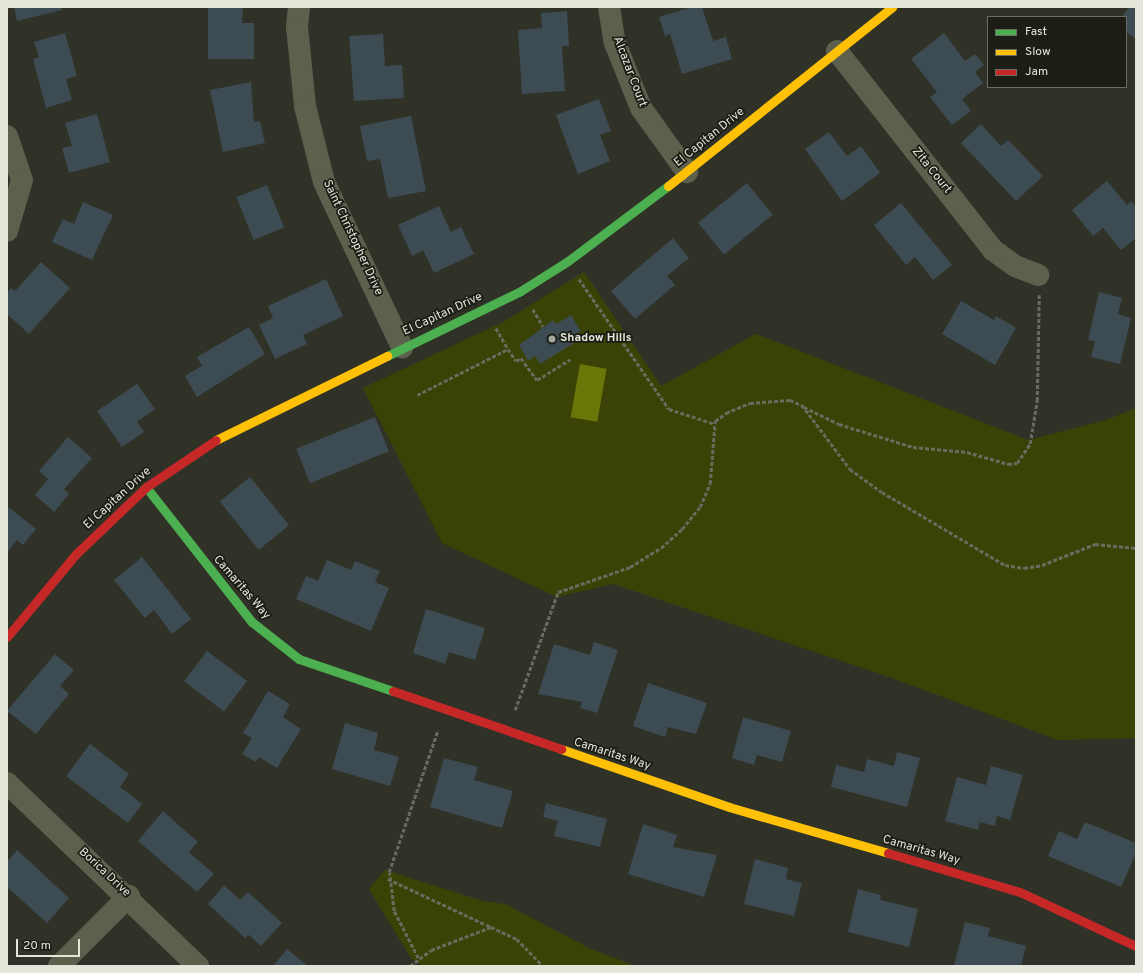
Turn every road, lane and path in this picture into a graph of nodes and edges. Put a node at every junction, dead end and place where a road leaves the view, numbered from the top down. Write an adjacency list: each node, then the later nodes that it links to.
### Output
1 (299, 7): 13 (street, Saint Christopher Drive)
2 (610, 7): 6 (street, Alcazar Court)
3 (892, 7): 4 (street, El Capitan Drive)
4 (837, 51): 6 (street, El Capitan Drive); 8 (street, Zita Court)
5 (7, 136): 7 (street)
6 (687, 172): 13 (street, El Capitan Drive)
7 (7, 231)
8 (1038, 275): 17 (path)
9 (579, 279): 18 (path)
10 (532, 307): 11 (path)
11 (543, 326)
12 (496, 328): 14 (path)
13 (402, 347): 19 (street, El Capitan Drive)
14 (508, 349): 15 (path); 16 (path)
15 (570, 359)
16 (417, 395)
17 (802, 406): 18 (path); 20 (path)
18 (715, 424): 23 (path)
19 (146, 487): 21 (street, El Capitan Drive); 22 (street, Camaritas Way)
20 (1136, 548)
21 (7, 637)
22 (444, 711): 23 (street, Camaritas Way); 25 (path)
23 (507, 733): 28 (street, Camaritas Way)
24 (7, 783): 26 (street, Borica Drive)
25 (388, 879): 27 (path); 29 (path)
26 (129, 896): 30 (street); 31 (street, Borica Drive)
27 (491, 926): 29 (path); 33 (path)
28 (1136, 946)
29 (418, 958): 32 (path)
30 (59, 966)
31 (198, 966)
32 (410, 966)
33 (544, 966)

